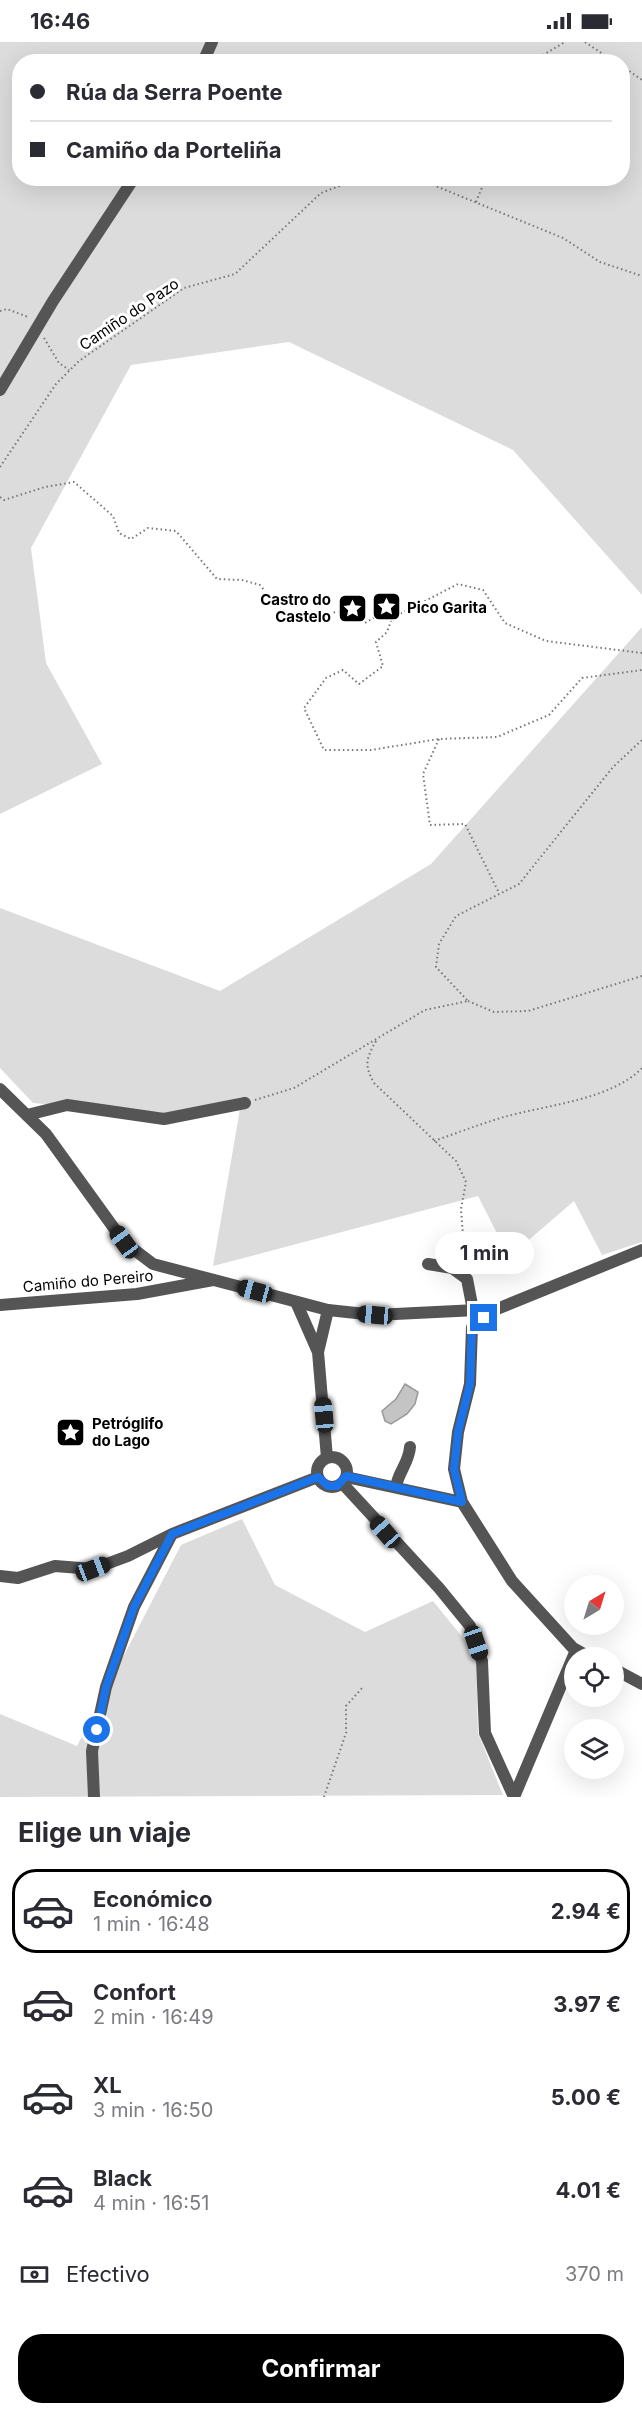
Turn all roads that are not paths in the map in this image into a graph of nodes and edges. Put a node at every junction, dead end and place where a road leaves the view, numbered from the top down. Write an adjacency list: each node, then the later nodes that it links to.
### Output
1 (129, 186): 2 (street)
2 (0, 390)
3 (0, 1089): 5 (street)
4 (244, 1103): 5 (street)
5 (27, 1115): 8 (street)
6 (642, 1250): 11 (street)
7 (428, 1264): 13 (street)
8 (213, 1280): 9 (street); 10 (street, Camiño do Pereiro)
9 (296, 1302): 12 (street); 14 (street)
10 (0, 1305)
11 (497, 1309): 13 (street); 20 (street)
12 (328, 1310): 13 (street); 14 (street)
13 (473, 1310)
14 (318, 1352): 16 (street)
15 (410, 1447): 19 (street)
16 (327, 1458): 17 (street); 18 (street)
17 (318, 1477): 18 (street); 21 (street)
18 (344, 1480): 19 (street); 28 (street)
19 (396, 1487): 20 (street)
20 (462, 1502): 23 (street)
21 (172, 1534): 22 (street); 27 (street)
22 (0, 1576)
23 (573, 1647)
24 (624, 1674): 26 (street)
25 (564, 1678): 28 (street)
26 (642, 1684)
27 (94, 1797)
28 (514, 1797)

